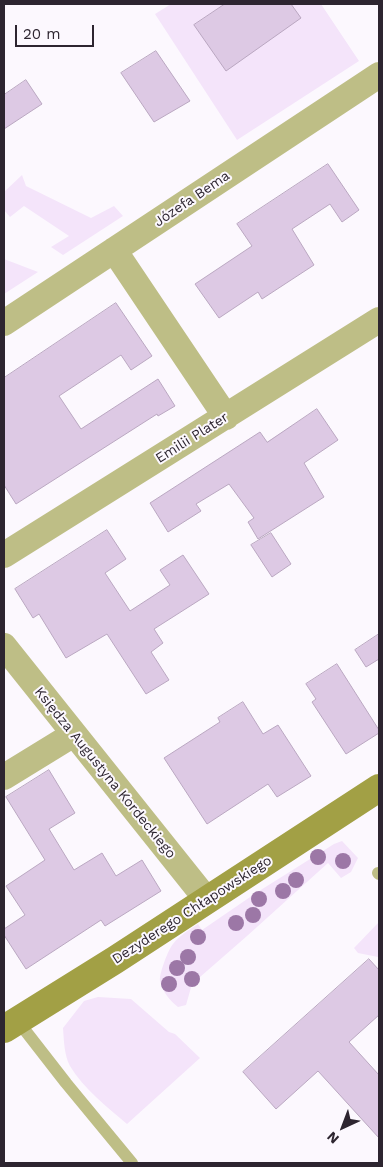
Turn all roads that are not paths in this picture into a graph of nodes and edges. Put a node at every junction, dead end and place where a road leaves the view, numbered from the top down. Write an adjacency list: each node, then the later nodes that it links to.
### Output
1 (379, 75): 2 (street, Józefa Bema)
2 (114, 250): 4 (street, Józefa Bema); 5 (street)
3 (379, 320): 5 (street, Emilii Plater)
4 (4, 323)
5 (226, 417): 6 (street, Emilii Plater)
6 (4, 556)
7 (4, 646): 8 (street, Księdza Augustyna Kordeckiego)
8 (74, 734): 9 (street); 11 (street, Księdza Augustyna Kordeckiego)
9 (4, 777)
10 (379, 788): 11 (street, Dezyderego Chłapowskiego)
11 (207, 900): 12 (street, Dezyderego Chłapowskiego)
12 (10, 1025): 13 (lane)
13 (132, 1163)

